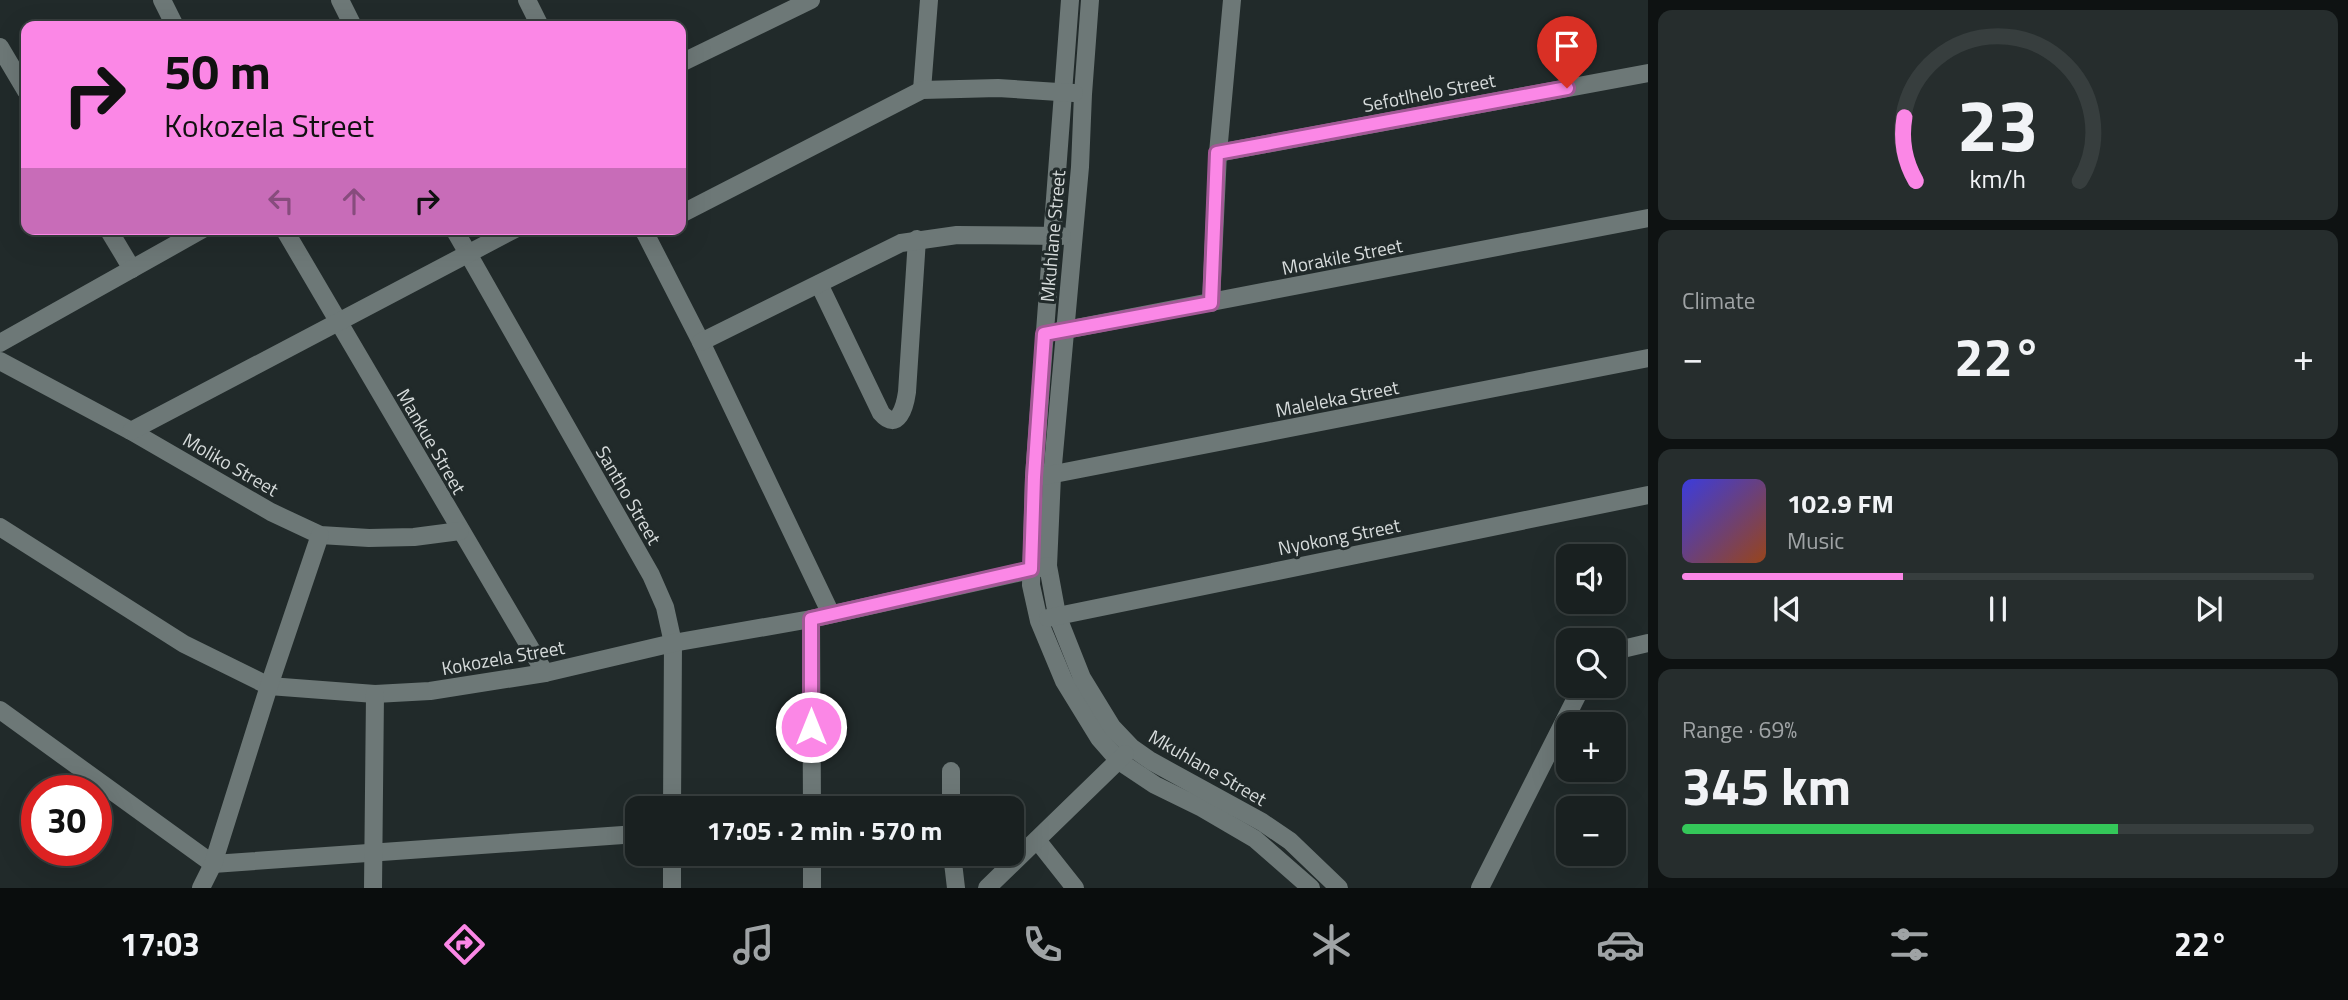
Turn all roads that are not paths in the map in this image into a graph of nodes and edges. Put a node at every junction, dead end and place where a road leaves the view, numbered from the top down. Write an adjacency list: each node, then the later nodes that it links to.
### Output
1 (162, 0): 9 (street)
2 (340, 0): 10 (street)
3 (527, 0): 11 (street)
4 (811, 0): 13 (street)
5 (929, 0): 16 (street)
6 (1070, 0): 17 (street, Mkuhlane Street)
7 (1090, 0): 18 (street, Mkuhlane Street)
8 (1238, 1): 19 (street)
9 (173, 21)
10 (350, 21)
11 (538, 21)
12 (0, 47): 15 (street)
13 (686, 61)
14 (1648, 73): 19 (street, Sefotlhelo Street)
15 (21, 83)
16 (922, 90): 17 (street); 20 (street)
17 (1063, 92): 18 (street); 28 (street, Mkuhlane Street)
18 (1083, 94): 29 (street, Mkuhlane Street)
19 (1217, 153): 34 (street)
20 (686, 211)
21 (1648, 218): 34 (street, Morakile Street)
22 (112, 235): 32 (street)
23 (192, 235): 32 (street)
24 (288, 235): 35 (street, Mankue Street)
25 (457, 235): 31 (street, Santho Street)
26 (503, 235): 31 (street)
27 (648, 235): 38 (street)
28 (1052, 235): 29 (street); 30 (street); 37 (street, Mkuhlane Street)
29 (1073, 236): 36 (street, Mkuhlane Street)
30 (917, 239): 33 (street); 33 (street)
31 (466, 254): 35 (street); 53 (street, Santho Street)
32 (132, 269): 39 (street)
33 (819, 284): 38 (street)
34 (1211, 303): 36 (street, Morakile Street)
35 (340, 322): 42 (street); 46 (street, Mankue Street)
36 (1065, 330): 37 (street, Morakile Street); 43 (street, Mkuhlane Street)
37 (1044, 334): 43 (street, Mkuhlane Street)
38 (701, 342): 49 (street)
39 (0, 343)
40 (1648, 358): 43 (street, Maleleka Street)
41 (0, 361): 42 (street, Moliko Street)
42 (131, 431): 47 (street, Moliko Street)
43 (1043, 476): 48 (street, Mkuhlane Street)
44 (1648, 495): 50 (street, Nyokong Street)
45 (0, 527): 57 (street, Kokozela Street)
46 (460, 531): 47 (street, Moliko Street); 56 (street, Mankue Street)
47 (320, 535): 57 (street)
48 (1039, 568): 49 (street, Kokozela Street); 50 (street, Mkuhlane Street); 52 (street, Mkuhlane Street)
49 (831, 614): 51 (street, Kokozela Street)
50 (1057, 615): 52 (street, Nyokong Street); 61 (street, Mkuhlane Street)
51 (811, 619): 53 (street, Kokozela Street); 64 (street)
52 (1039, 621): 61 (street, Mkuhlane Street)
53 (673, 643): 56 (street, Kokozela Street); 63 (street, Santho Street)
54 (1648, 643): 55 (street)
55 (1626, 648)
56 (545, 673): 58 (street, Kokozela Street)
57 (269, 686): 58 (street, Kokozela Street); 69 (street)
58 (375, 694): 68 (street)
59 (1576, 698): 82 (street)
60 (0, 710): 69 (street)
61 (1125, 754): 67 (street); 80 (street, Mkuhlane Street); 81 (street, Mkuhlane Street)
62 (951, 771): 65 (street)
63 (672, 796)
64 (812, 796)
65 (951, 796)
66 (625, 835): 68 (street)
67 (1037, 840): 78 (street); 79 (street)
68 (372, 853): 69 (street); 74 (street)
69 (213, 864): 73 (street)
70 (672, 866): 75 (street)
71 (812, 866): 76 (street)
72 (953, 866): 77 (street)
73 (201, 888)
74 (373, 888)
75 (672, 888)
76 (812, 888)
77 (956, 888)
78 (987, 888)
79 (1075, 888)
80 (1311, 888)
81 (1339, 888)
82 (1480, 888)

